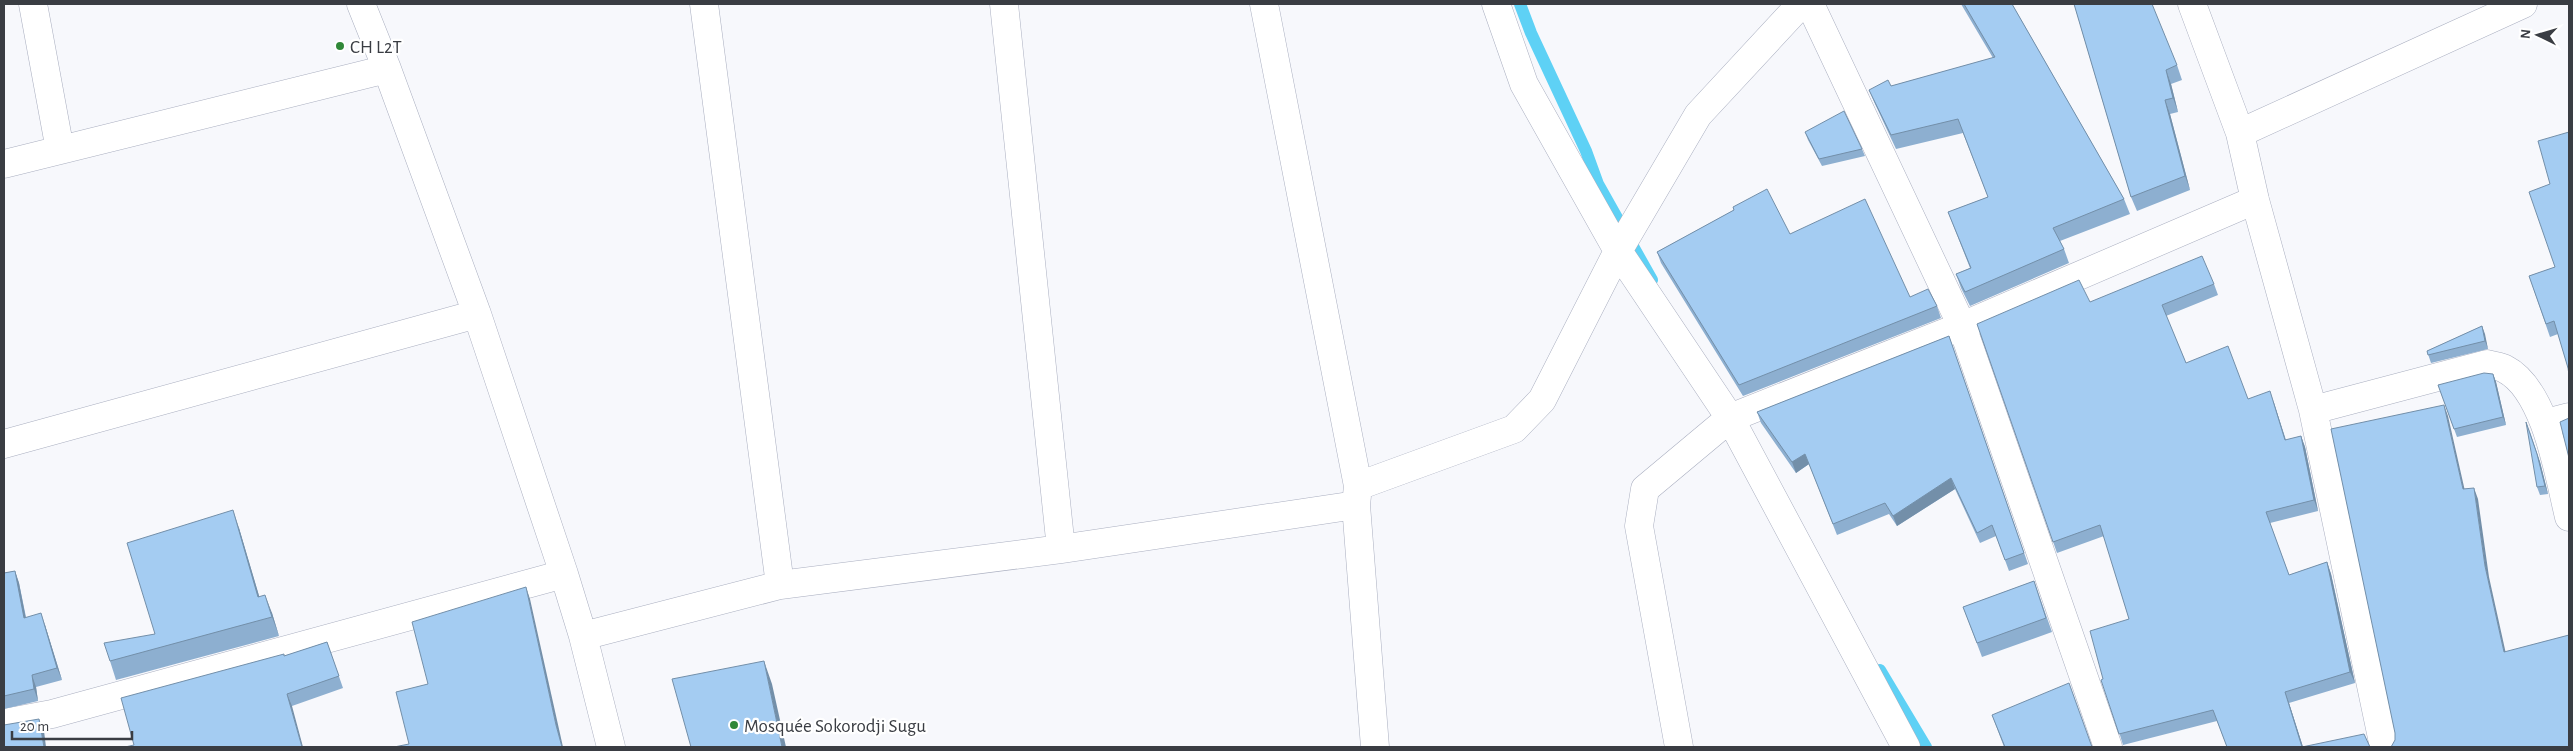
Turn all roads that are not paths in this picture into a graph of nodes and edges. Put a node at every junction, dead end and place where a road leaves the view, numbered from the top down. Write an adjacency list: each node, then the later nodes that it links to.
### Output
1 (33, 4): 13 (street)
2 (361, 4): 11 (street)
3 (704, 4): 27 (street)
4 (1004, 4): 25 (street)
5 (1264, 4): 23 (street)
6 (1496, 4): 16 (street)
7 (1801, 4): 16 (street)
8 (1810, 4): 18 (street)
9 (2192, 4): 12 (street)
10 (2523, 4): 12 (street)
11 (387, 69): 13 (street); 17 (street)
12 (2240, 133): 15 (street)
13 (60, 150): 14 (street)
14 (4, 164)
15 (2255, 200): 18 (street); 19 (street)
16 (1618, 251): 20 (street); 23 (street)
17 (477, 314): 22 (street); 26 (street)
18 (1962, 326): 20 (street); 34 (street)
19 (2313, 410): 21 (street); 35 (street)
20 (1730, 418): 32 (street); 33 (street)
21 (2558, 420): 24 (street)
22 (4, 444)
23 (1357, 496): 25 (street); 31 (street)
24 (2569, 517)
25 (1061, 549): 27 (street)
26 (564, 574): 28 (street); 29 (street)
27 (780, 585): 28 (street)
28 (583, 636): 30 (street)
29 (4, 723)
30 (610, 747)
31 (1375, 747)
32 (1679, 747)
33 (1906, 747)
34 (2108, 747)
35 (2384, 747)

